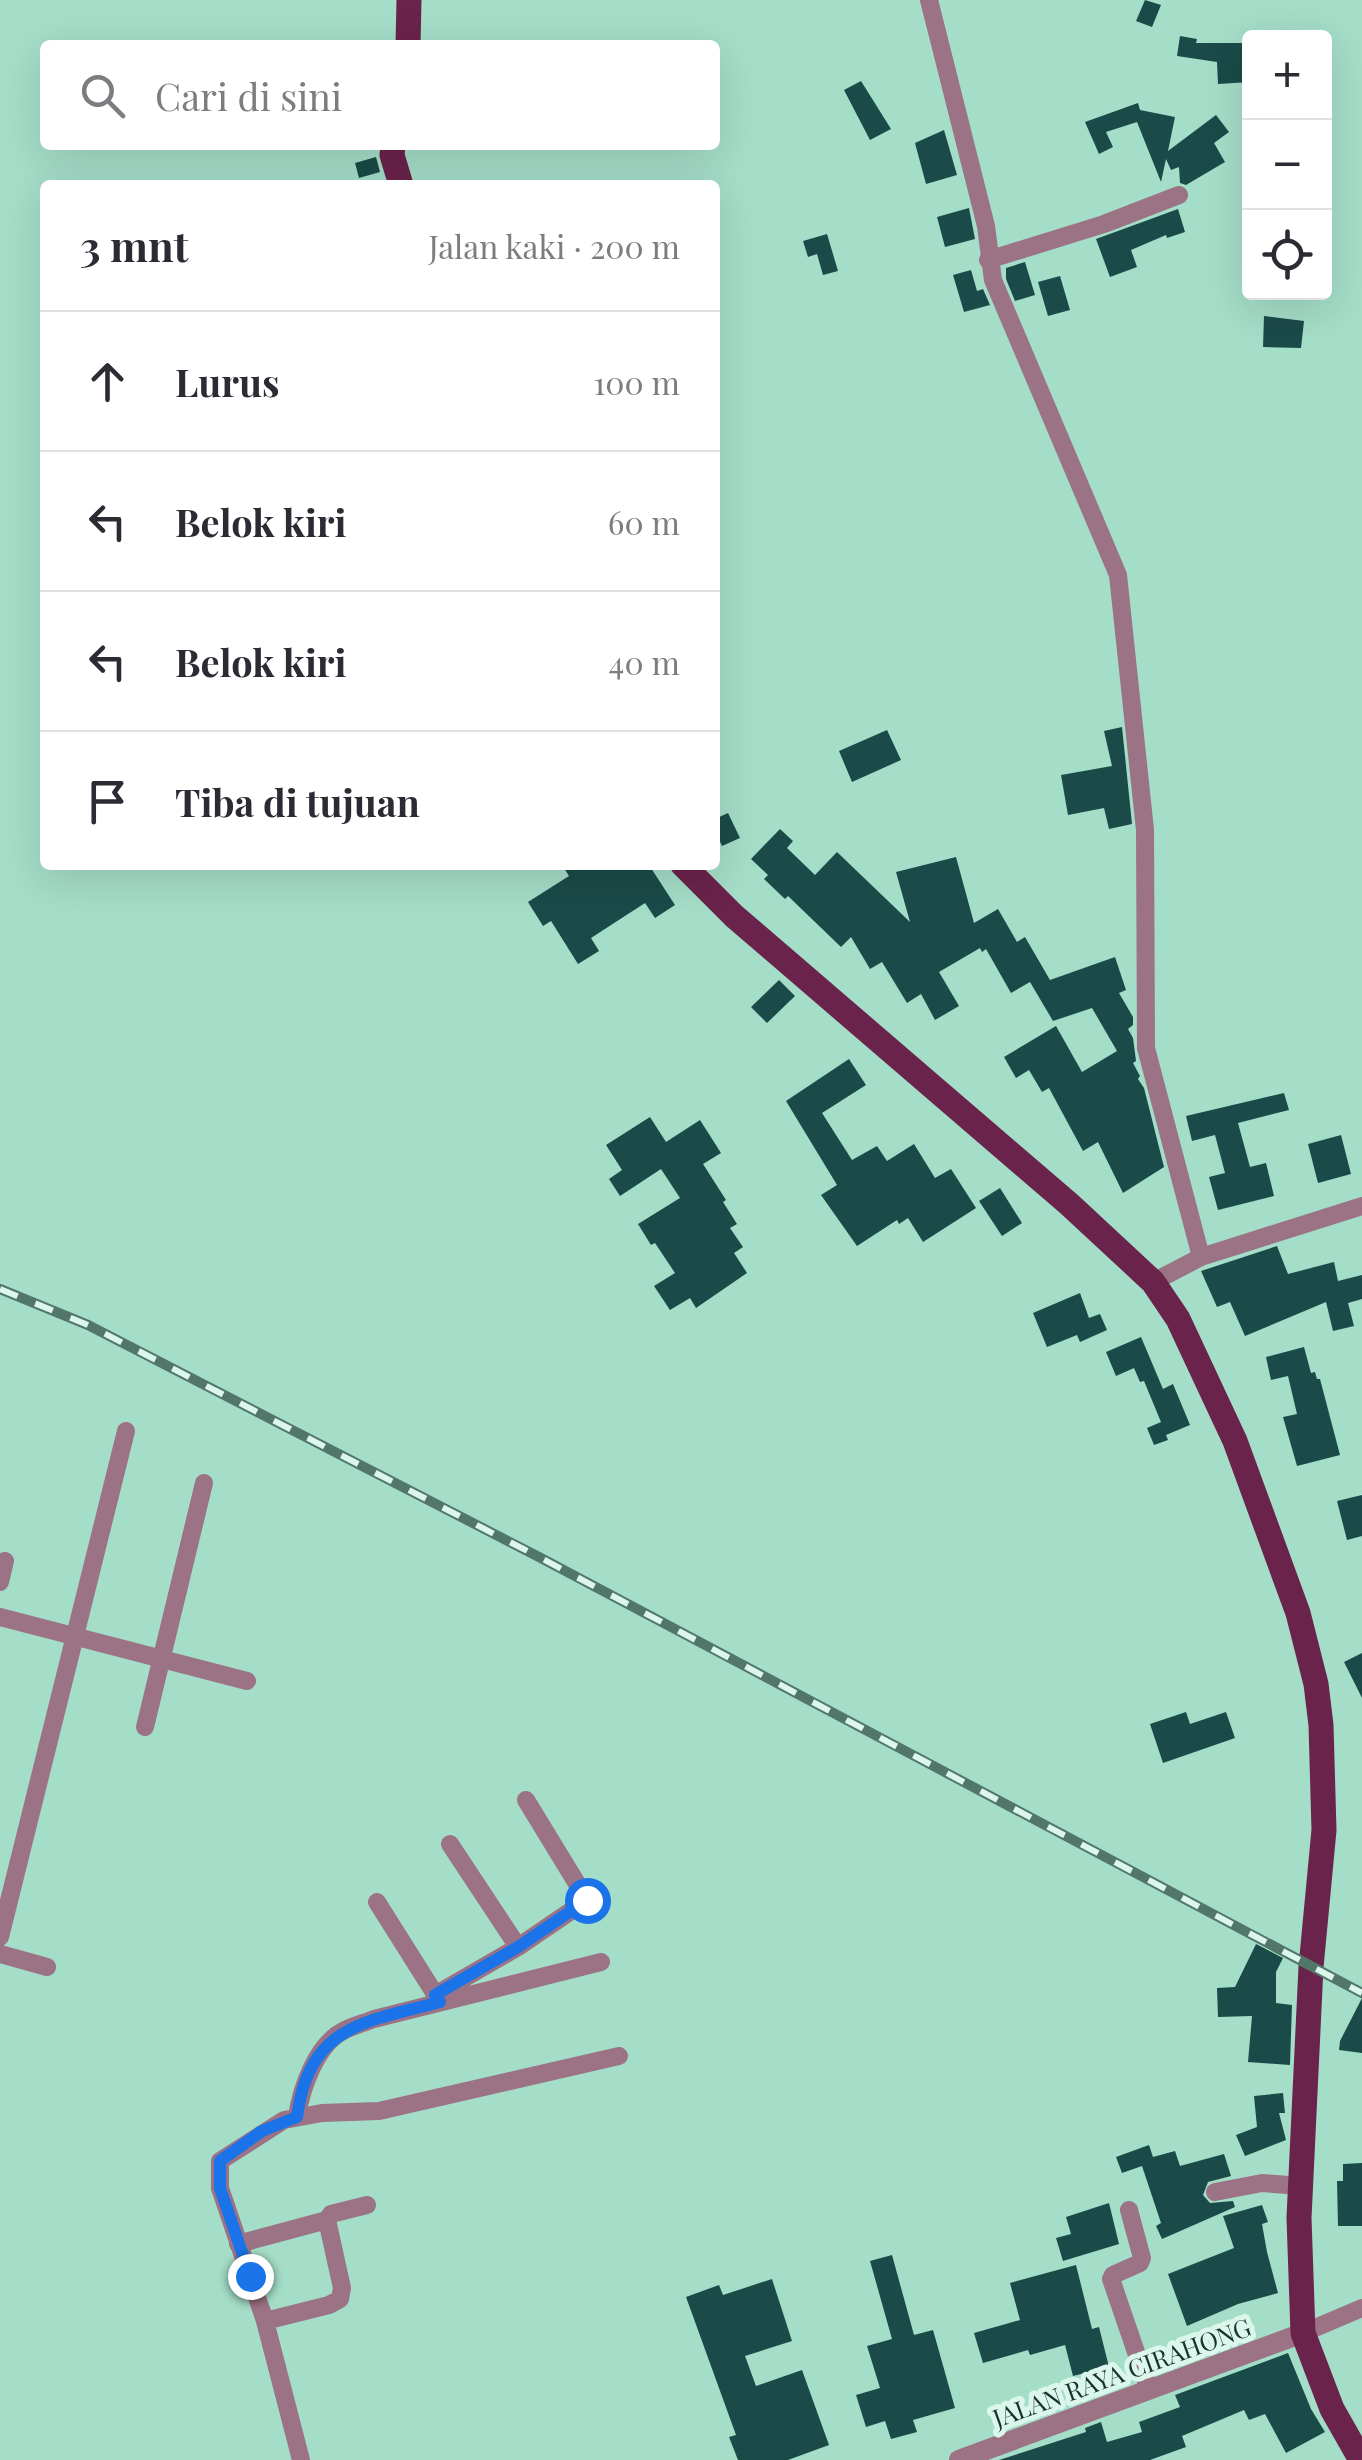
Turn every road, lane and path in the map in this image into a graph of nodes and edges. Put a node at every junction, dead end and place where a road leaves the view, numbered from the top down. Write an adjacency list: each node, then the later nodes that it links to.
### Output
1 (409, 0): 3 (main road)
2 (930, 0): 7 (street)
3 (408, 40)
4 (393, 150): 5 (main road)
5 (400, 180)
6 (1179, 195): 7 (street)
7 (988, 260): 10 (street)
8 (687, 870): 11 (main road)
9 (1362, 1206): 10 (street)
10 (1201, 1256): 11 (street)
11 (1153, 1282): 32 (main road)
12 (126, 1431): 17 (street)
13 (204, 1483): 18 (street)
14 (5, 1561): 15 (street)
15 (0, 1582)
16 (0, 1617): 17 (street)
17 (76, 1636): 18 (street); 24 (street)
18 (163, 1658): 19 (street); 20 (street)
19 (247, 1681)
20 (145, 1727)
21 (526, 1800): 25 (street)
22 (450, 1844): 25 (street)
23 (378, 1902): 29 (street)
24 (0, 1937)
25 (518, 1947): 29 (street)
26 (0, 1954): 28 (street)
27 (601, 1962): 29 (street)
28 (48, 1967)
29 (438, 1999): 31 (street)
30 (619, 2056): 31 (street)
31 (297, 2117): 37 (street)
32 (1301, 2186): 33 (street); 40 (main road)
33 (1215, 2192)
34 (367, 2205): 36 (street)
35 (1130, 2210): 41 (street)
36 (327, 2220): 37 (street); 39 (street)
37 (238, 2244): 39 (street)
38 (1362, 2308): 40 (street)
39 (265, 2320): 42 (street)
40 (1303, 2333): 41 (street, JALAN RAYA CIRAHONG); 44 (main road)
41 (1148, 2390): 43 (street, JALAN RAYA CIRAHONG)
42 (300, 2460)
43 (959, 2460)
44 (1361, 2460)

